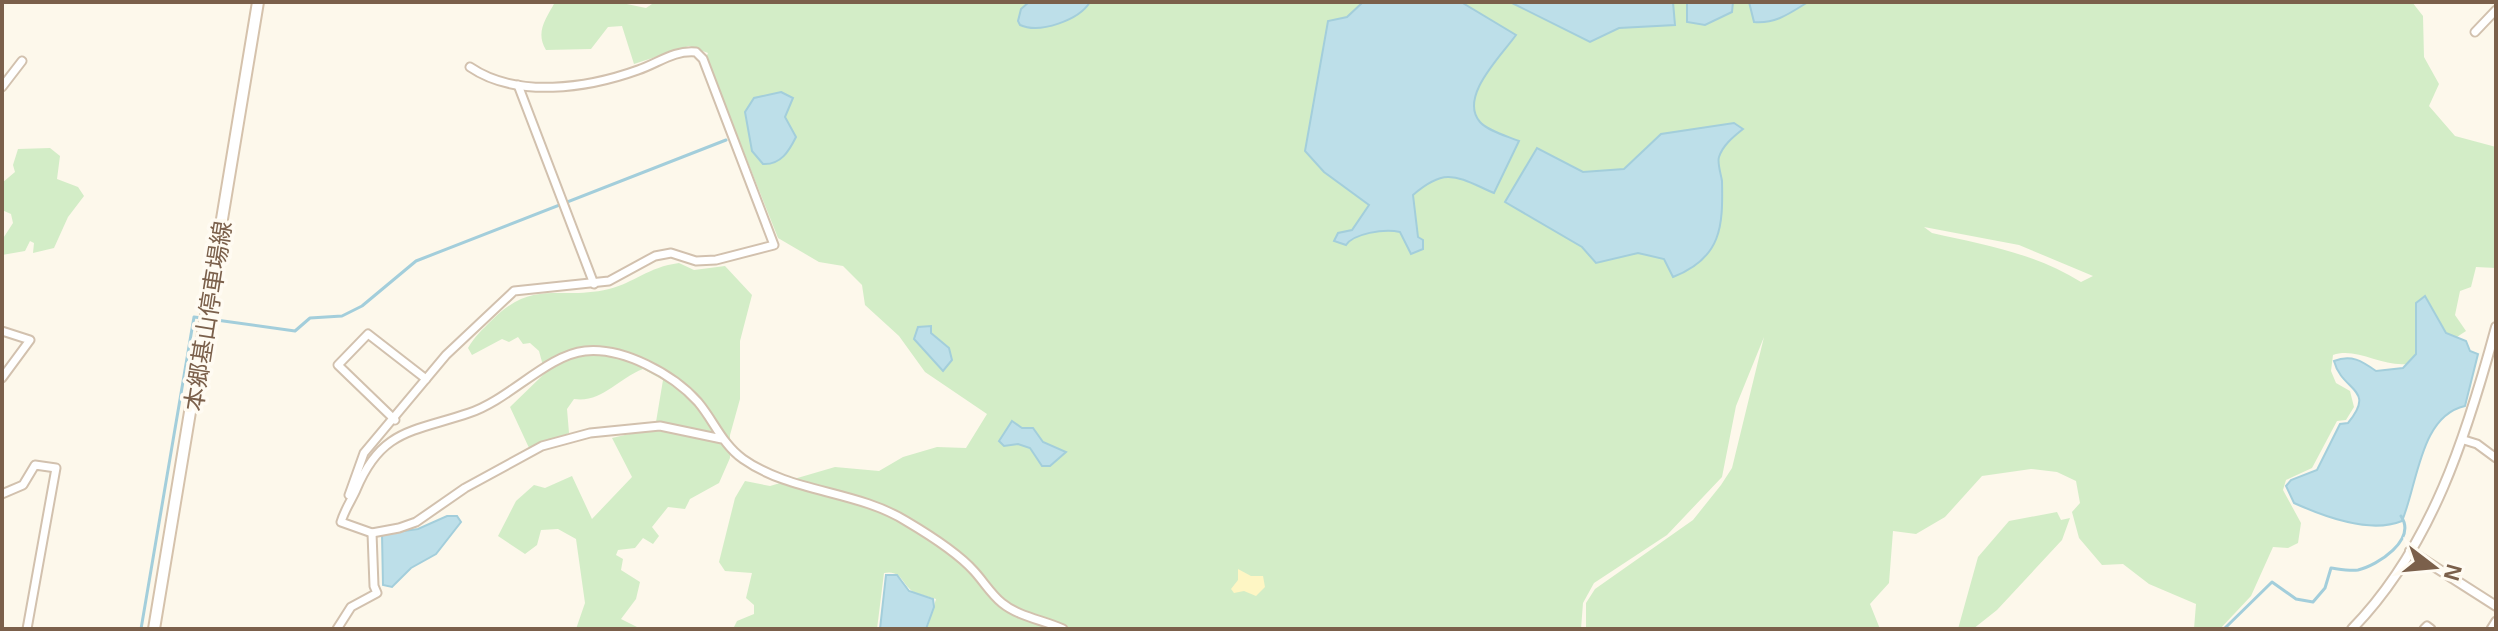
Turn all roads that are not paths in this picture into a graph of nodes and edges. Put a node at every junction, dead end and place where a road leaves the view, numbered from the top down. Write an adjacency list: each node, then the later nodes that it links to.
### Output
1 (258, 2): 24 (main road, 本郷基山停車場線)
2 (2496, 10): 3 (street)
3 (2475, 32)
4 (22, 61): 7 (street)
5 (470, 67): 6 (street)
6 (518, 85): 8 (street); 8 (street)
7 (2, 87)
8 (594, 284): 12 (street)
9 (2496, 327): 15 (street)
10 (2, 331): 11 (street)
11 (2, 378)
12 (426, 379): 13 (street); 13 (street)
13 (395, 420): 18 (street)
14 (722, 439): 18 (street); 19 (street); 26 (street)
15 (2464, 440): 16 (street); 20 (street)
16 (2496, 458)
17 (2, 494): 23 (street)
18 (346, 504): 19 (street)
19 (372, 533): 25 (street)
20 (2410, 551): 21 (street); 27 (street)
21 (2496, 606)
22 (2496, 621): 30 (street)
23 (27, 629)
24 (154, 629)
25 (337, 629)
26 (1063, 629)
27 (2352, 629)
28 (2424, 629): 29 (street)
29 (2431, 629)
30 (2491, 629)

